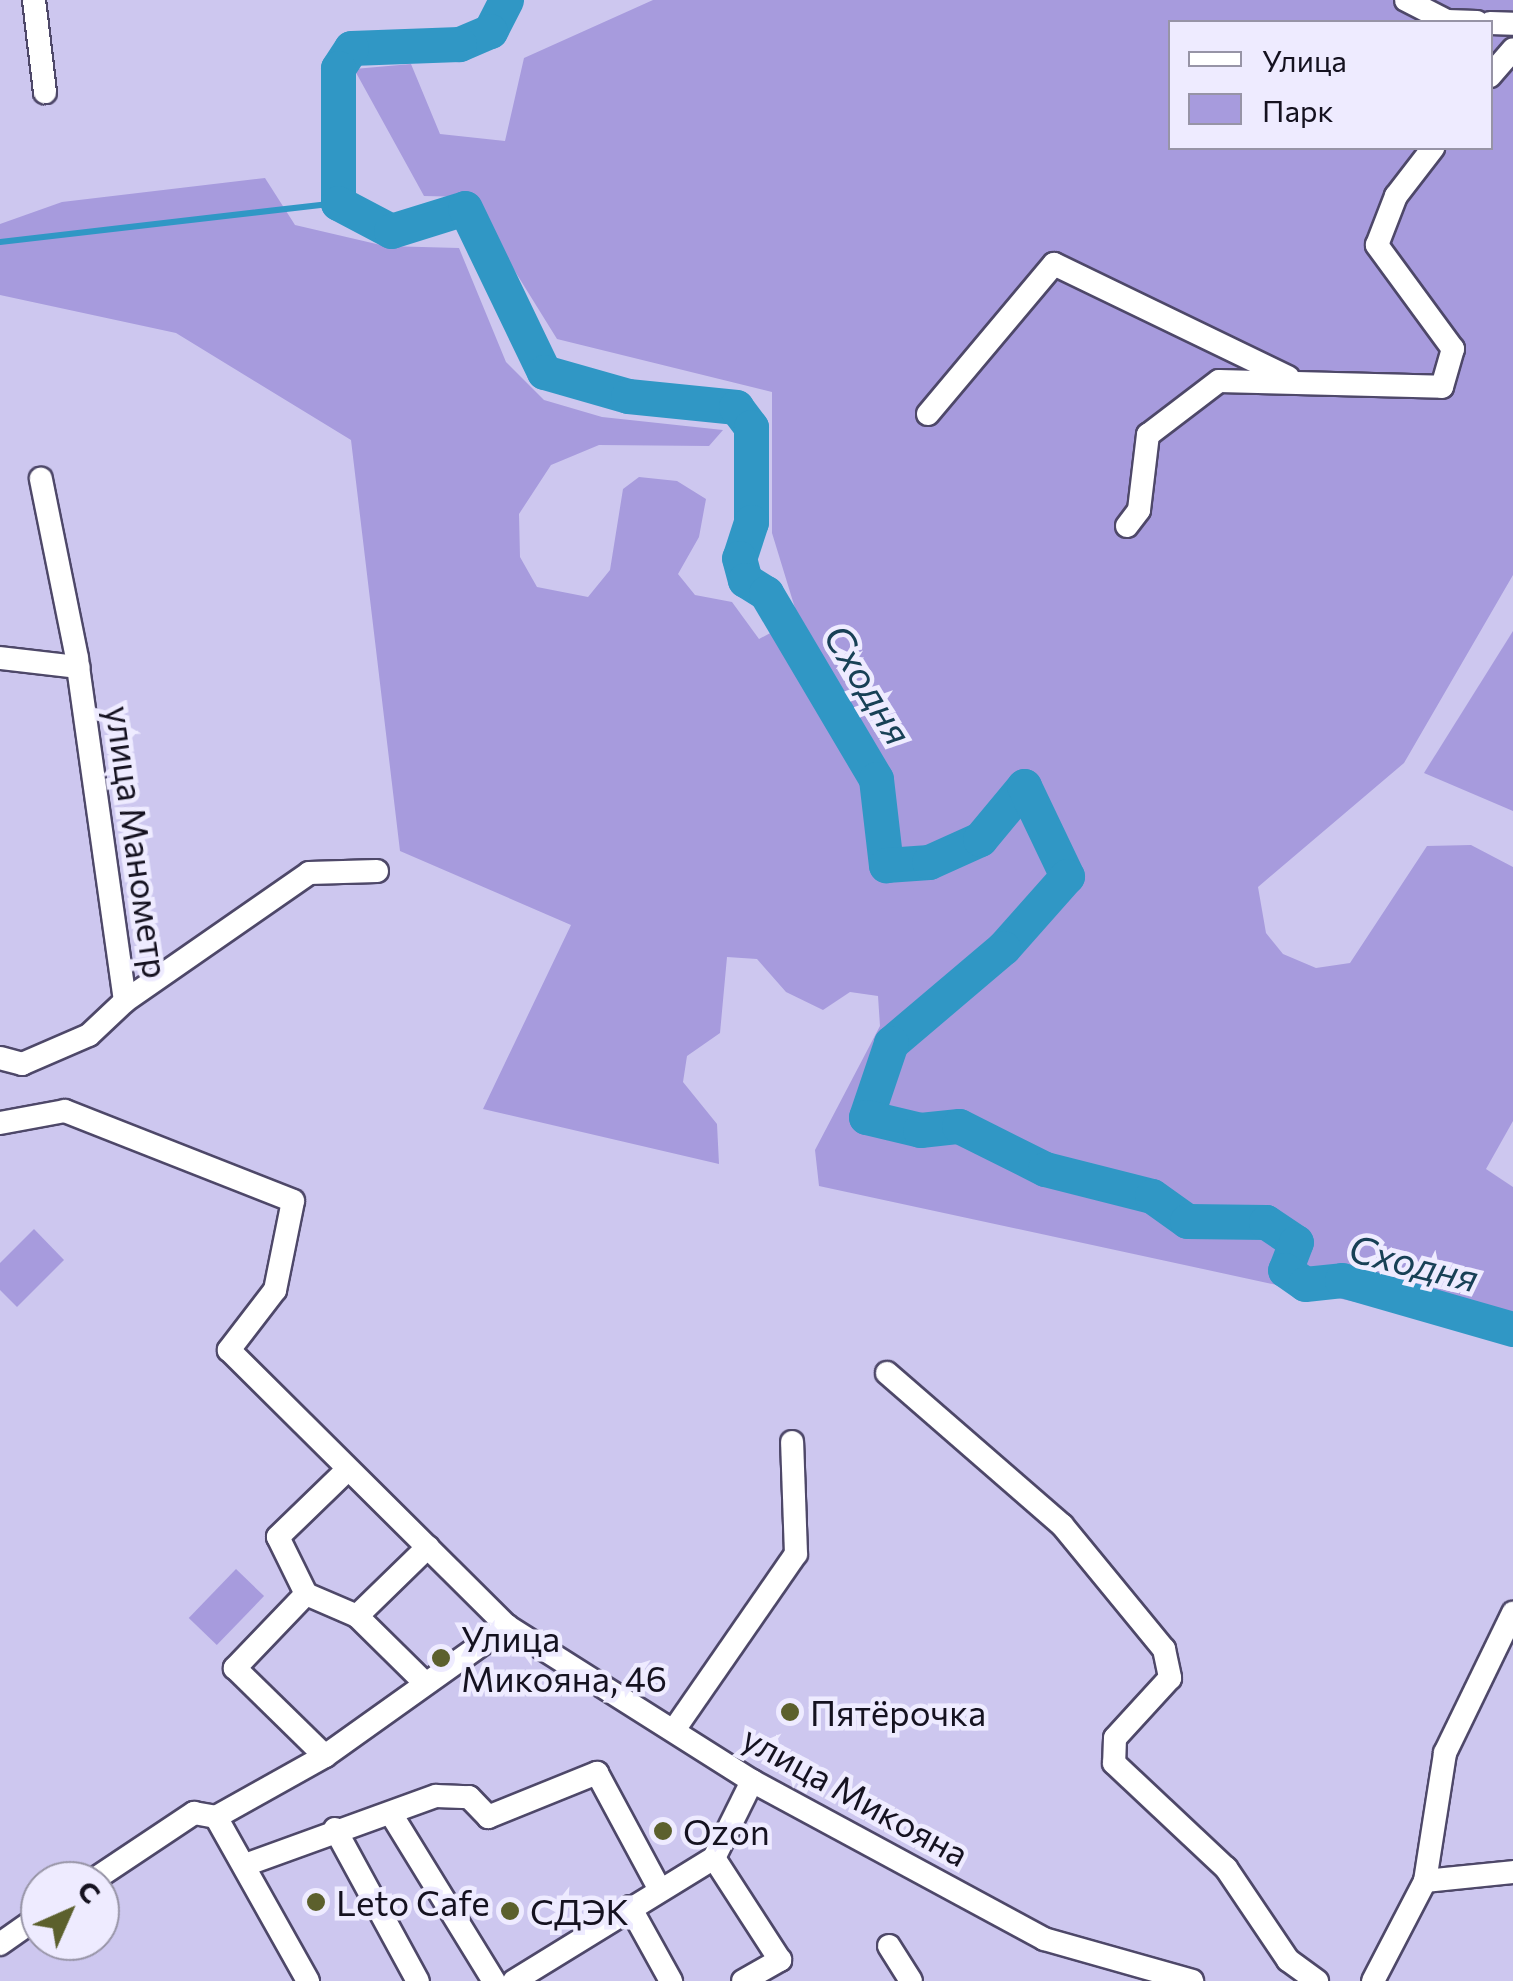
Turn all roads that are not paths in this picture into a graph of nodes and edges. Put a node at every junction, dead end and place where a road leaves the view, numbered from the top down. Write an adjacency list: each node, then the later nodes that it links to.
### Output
1 (34, 0): 6 (street)
2 (1406, 0): 3 (street)
3 (1445, 20)
4 (1513, 50): 5 (street)
5 (1493, 73)
6 (45, 92)
7 (1431, 150): 8 (street)
8 (1292, 379): 9 (street); 11 (street)
9 (928, 414)
10 (41, 478): 13 (street, улица Манометр)
11 (1127, 526)
12 (0, 658): 13 (street, улица Манометр)
13 (78, 667): 15 (street, улица Манометр)
14 (377, 871): 15 (street)
15 (126, 1001): 16 (street, улица Манометр)
16 (0, 1058)
17 (0, 1122): 20 (street, улица Микояна)
18 (887, 1373): 49 (street)
19 (792, 1442): 27 (street)
20 (344, 1472): 21 (street, улица Микояна); 22 (street)
21 (428, 1546): 24 (street); 25 (street, улица Микояна)
22 (306, 1594): 24 (street); 28 (street)
23 (1513, 1613): 37 (street)
24 (357, 1616): 26 (street)
25 (507, 1626): 26 (street); 27 (street, улица Микояна)
26 (424, 1682): 28 (street)
27 (674, 1730): 29 (street, улица Микояна)
28 (324, 1756): 30 (street)
29 (752, 1781): 33 (street); 48 (street, улица Микояна)
30 (216, 1816): 34 (street); 35 (street)
31 (393, 1817): 32 (street); 38 (street); 44 (street)
32 (335, 1830): 35 (street); 43 (street)
33 (714, 1858): 38 (street); 46 (street)
34 (120, 1863)
35 (245, 1865): 42 (street)
36 (1513, 1872): 37 (street)
37 (1424, 1881): 50 (street)
38 (660, 1888): 39 (street)
39 (630, 1906): 41 (street); 45 (street)
40 (890, 1946): 47 (street)
41 (526, 1978)
42 (308, 1981)
43 (418, 1981)
44 (494, 1981)
45 (670, 1981)
46 (743, 1981)
47 (910, 1981)
48 (1192, 1981)
49 (1318, 1981)
50 (1373, 1981)

